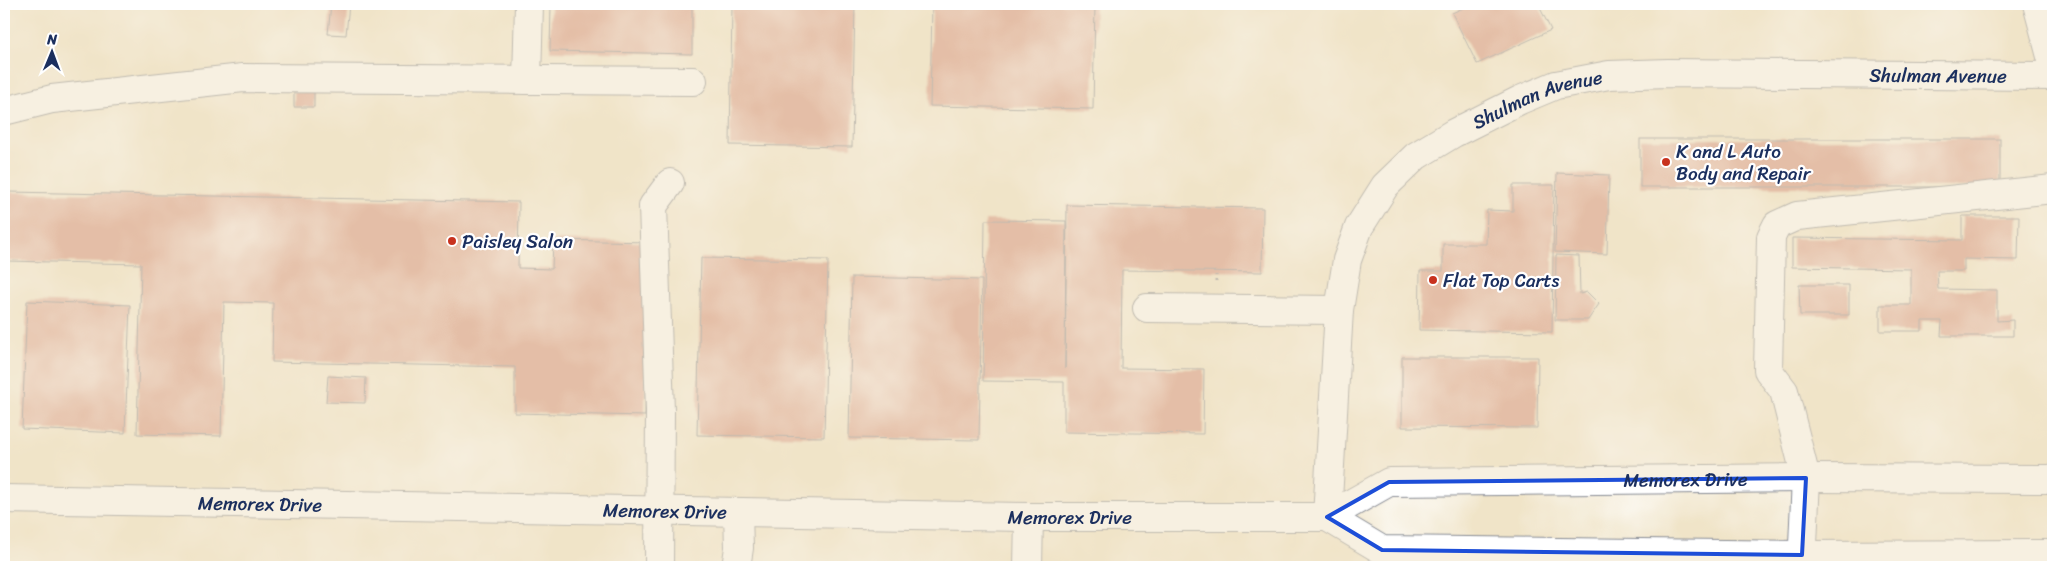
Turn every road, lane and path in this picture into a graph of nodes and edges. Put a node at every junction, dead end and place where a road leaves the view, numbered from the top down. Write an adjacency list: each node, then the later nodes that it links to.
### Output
1 (529, 4): 5 (street)
2 (2036, 4): 3 (street)
3 (2053, 64)
4 (2053, 76): 11 (street, Shulman Avenue)
5 (527, 80): 6 (street); 7 (street)
6 (693, 81)
7 (4, 111)
8 (670, 182): 15 (street)
9 (2053, 189): 12 (street)
10 (1147, 308): 11 (street)
11 (1339, 310): 17 (street, Shulman Avenue)
12 (1806, 478): 13 (street, Memorex Drive); 17 (street, Memorex Drive); 22 (street)
13 (2053, 479)
14 (4, 499): 15 (street, Memorex Drive)
15 (660, 510): 16 (street, Memorex Drive); 23 (street)
16 (738, 512): 18 (street, Memorex Drive); 24 (street)
17 (1327, 516): 18 (street, Memorex Drive); 20 (street)
18 (1029, 517): 25 (street)
19 (2053, 554): 22 (street)
20 (1382, 558): 21 (street)
21 (1605, 560): 22 (street)
22 (1802, 561)
23 (659, 567)
24 (736, 567)
25 (1028, 567)

